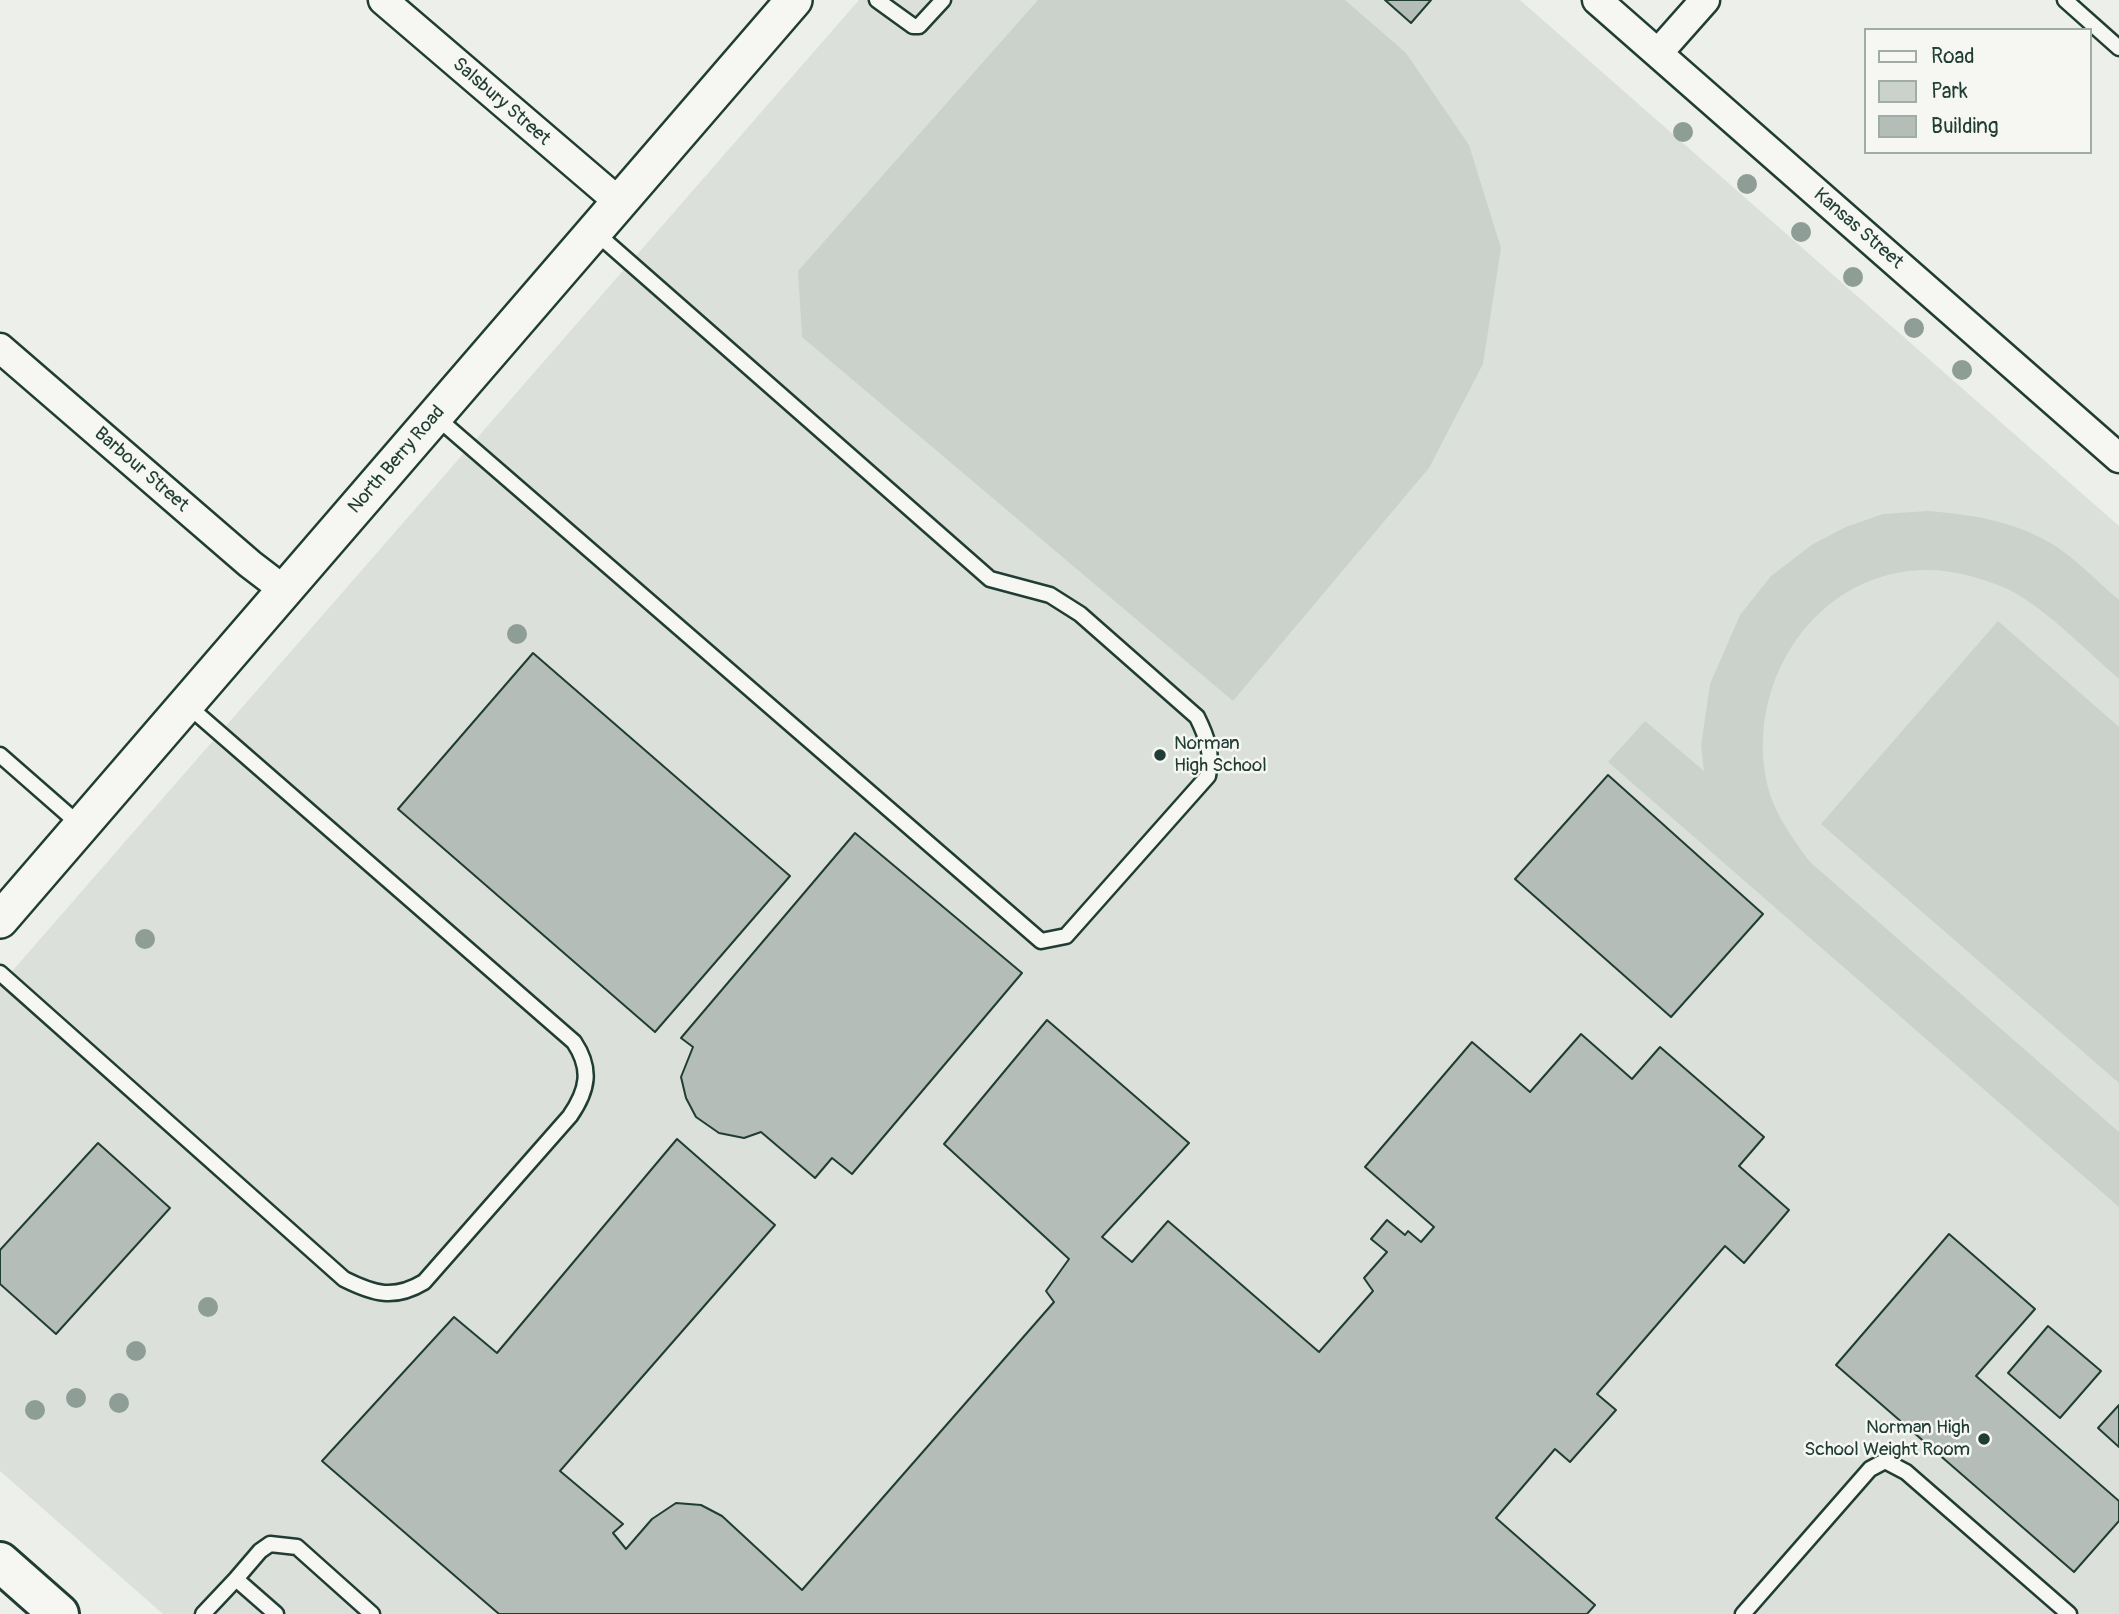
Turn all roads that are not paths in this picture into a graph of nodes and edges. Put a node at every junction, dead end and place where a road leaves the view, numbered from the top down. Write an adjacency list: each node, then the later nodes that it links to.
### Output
1 (383, 0): 10 (street, Salsbury Street)
2 (794, 0): 10 (street, North Berry Road)
3 (877, 0): 4 (lane)
4 (943, 0)
5 (1597, 0): 9 (street, Kansas Street)
6 (1705, 0): 9 (street)
7 (2065, 0): 8 (lane)
8 (2119, 48)
9 (1658, 53): 14 (street, Kansas Street)
10 (619, 202): 11 (street, North Berry Road)
11 (594, 232): 13 (street, North Berry Road); 13 (lane)
12 (0, 348): 15 (street, Barbour Street)
13 (435, 416): 15 (street, North Berry Road)
14 (2119, 458)
15 (284, 590): 16 (street, North Berry Road)
16 (186, 704): 18 (street, North Berry Road); 20 (lane)
17 (0, 755): 18 (lane)
18 (81, 826): 19 (street, North Berry Road)
19 (0, 920)
20 (0, 973)
21 (0, 1562): 23 (main road)
22 (236, 1578): 24 (lane); 25 (lane); 26 (lane)
23 (59, 1614)
24 (203, 1614)
25 (276, 1614)
26 (372, 1614)
27 (1743, 1614): 28 (lane)
28 (2069, 1614)

